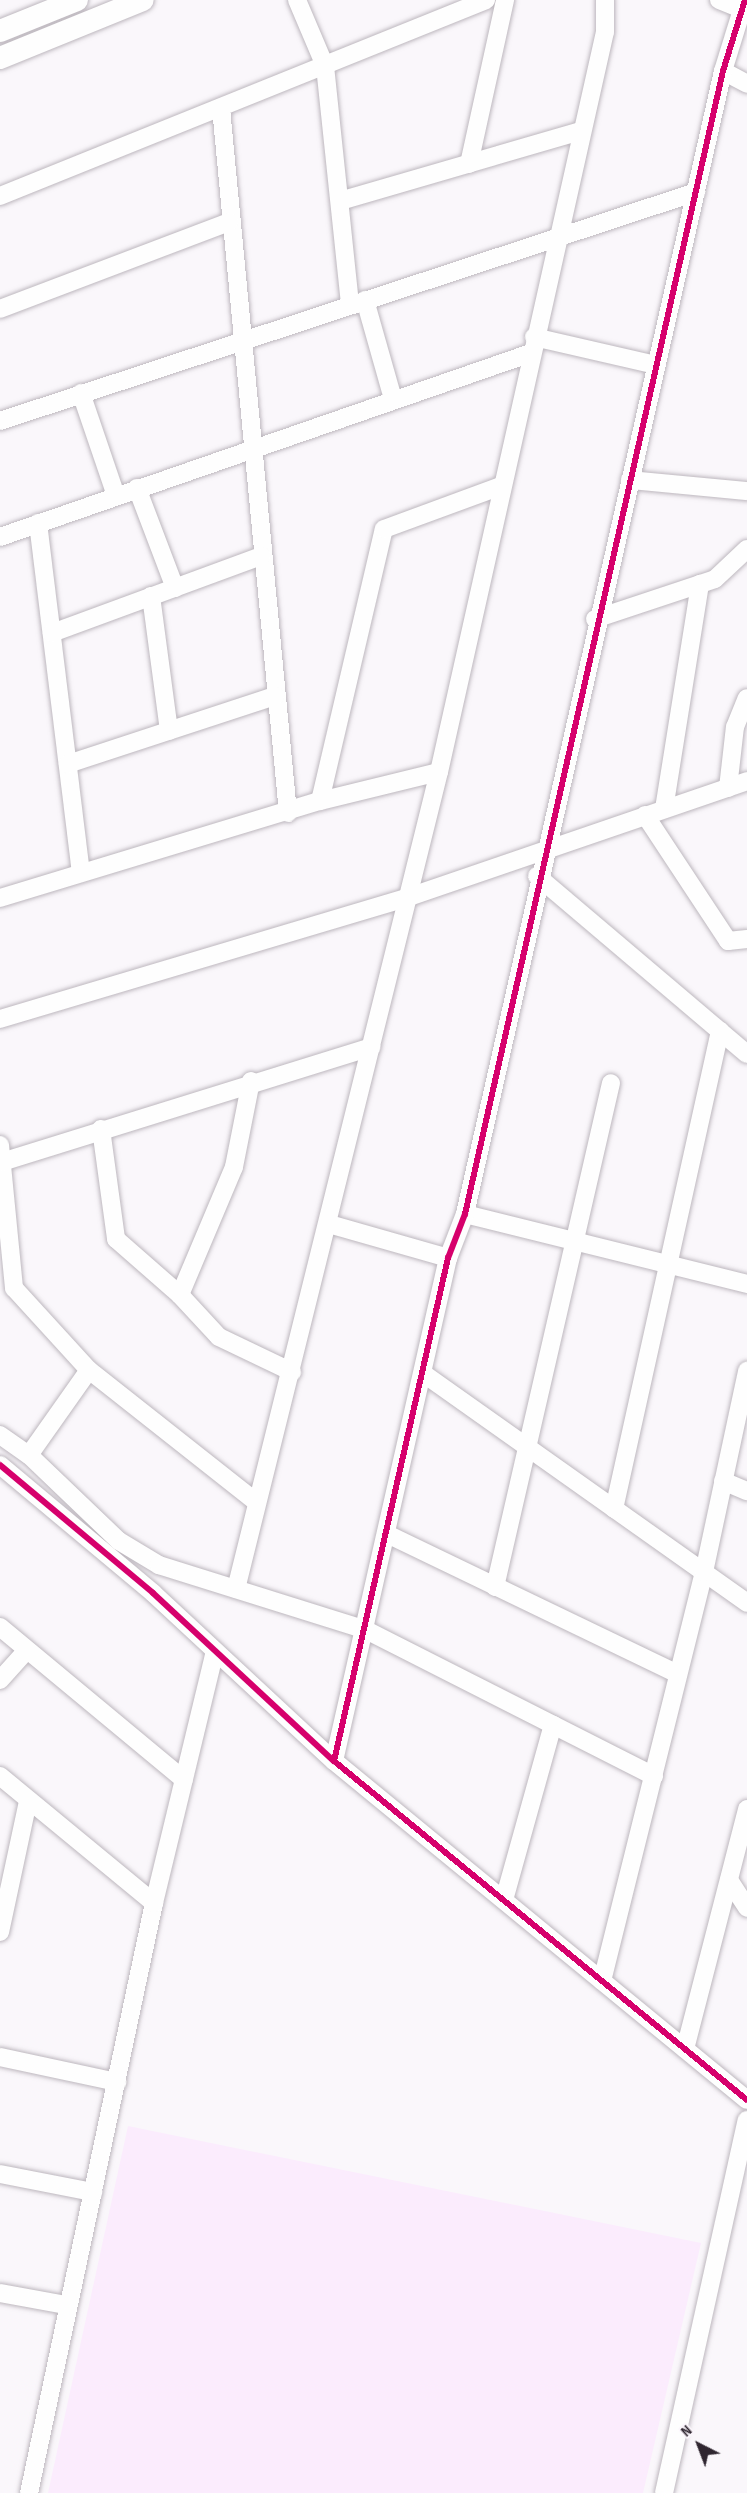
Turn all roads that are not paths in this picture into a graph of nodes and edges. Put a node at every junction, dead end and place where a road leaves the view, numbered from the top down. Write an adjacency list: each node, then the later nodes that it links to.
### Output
1 (77, 0): 8 (street)
2 (143, 0): 11 (street)
3 (297, 0): 12 (street)
4 (486, 0): 12 (street)
5 (505, 0): 17 (street)
6 (605, 0): 16 (street)
7 (719, 0): 9 (street)
8 (52, 4): 10 (street)
9 (743, 4): 13 (street)
10 (0, 31)
11 (0, 58)
12 (325, 66): 15 (street); 20 (street)
13 (723, 71): 14 (street); 18 (street)
14 (747, 84)
15 (221, 108): 19 (street); 21 (street)
16 (581, 131): 17 (street); 22 (street)
17 (469, 164): 20 (street)
18 (696, 192): 22 (street); 27 (street)
19 (0, 196)
20 (340, 201): 23 (street)
21 (229, 222): 24 (street); 25 (street)
22 (559, 235): 23 (street); 26 (street)
23 (358, 303): 25 (street); 29 (street)
24 (0, 309)
25 (240, 338): 28 (street); 31 (street)
26 (532, 345): 27 (street); 29 (street); 33 (street)
27 (656, 365): 32 (street)
28 (81, 393): 30 (street); 36 (street)
29 (393, 399): 31 (street)
30 (0, 421)
31 (251, 447): 34 (street); 40 (street)
32 (630, 480): 35 (street); 44 (street)
33 (501, 486): 50 (street); 53 (street)
34 (137, 488): 36 (street); 42 (street)
35 (747, 491)
36 (116, 495): 37 (street)
37 (38, 523): 38 (street); 45 (street)
38 (0, 537)
39 (747, 551): 41 (street)
40 (261, 556): 42 (street); 46 (street)
41 (700, 584): 44 (street); 54 (street)
42 (175, 588): 43 (street)
43 (152, 596): 45 (street); 48 (street)
44 (595, 619): 57 (street)
45 (52, 633): 49 (street)
46 (274, 696): 48 (street); 55 (street)
47 (747, 698): 52 (street)
48 (170, 731): 49 (street)
49 (68, 764): 58 (street)
50 (439, 772): 53 (street); 61 (street)
51 (747, 782): 52 (street)
52 (728, 788): 54 (street)
53 (320, 801): 55 (street)
54 (664, 809): 56 (street)
55 (288, 813): 58 (street)
56 (645, 815): 57 (street); 62 (street)
57 (544, 850): 59 (street); 61 (street)
58 (81, 872): 60 (street)
59 (537, 876): 64 (street); 71 (street)
60 (0, 898)
61 (406, 898): 63 (street); 65 (street)
62 (747, 939)
63 (0, 1019)
64 (720, 1031): 66 (street); 75 (street)
65 (371, 1047): 67 (street); 72 (street)
66 (744, 1047)
67 (251, 1081): 69 (street); 77 (street)
68 (611, 1083): 73 (street)
69 (101, 1129): 70 (street); 77 (street)
70 (1, 1153): 78 (street)
71 (465, 1214): 73 (street); 74 (street)
72 (329, 1224): 74 (street); 80 (street)
73 (572, 1241): 75 (street); 83 (street)
74 (448, 1258): 81 (street)
75 (672, 1263): 76 (street); 89 (street)
76 (747, 1284)
77 (180, 1295): 80 (street)
78 (89, 1370): 84 (street); 88 (street)
79 (747, 1371): 86 (street)
80 (292, 1372): 88 (street)
81 (424, 1374): 83 (street); 90 (street)
82 (0, 1435): 84 (street)
83 (529, 1448): 89 (street); 92 (street)
84 (29, 1455): 93 (street)
85 (0, 1465): 98 (street)
86 (723, 1481): 87 (street); 91 (street)
87 (747, 1491)
88 (256, 1502): 93 (street)
89 (614, 1509): 91 (street)
90 (387, 1534): 92 (street); 96 (street)
91 (704, 1572): 94 (street); 99 (street)
92 (495, 1587): 99 (street)
93 (236, 1589): 96 (street)
94 (747, 1603)
95 (0, 1627): 97 (street)
96 (366, 1630): 101 (street); 102 (street)
97 (27, 1650): 100 (street); 105 (street)
98 (215, 1651): 102 (street); 105 (street)
99 (678, 1674): 104 (street)
100 (0, 1680)
101 (553, 1725): 104 (street); 109 (street)
102 (334, 1761): 109 (street)
103 (0, 1776): 106 (street)
104 (654, 1776): 113 (street)
105 (184, 1780): 110 (street)
106 (28, 1800): 110 (street); 112 (street)
107 (747, 1809): 108 (street)
108 (729, 1881): 111 (street); 114 (street)
109 (504, 1900): 113 (street)
110 (154, 1903): 116 (street)
111 (747, 1908)
112 (0, 1932)
113 (602, 1981): 114 (street)
114 (685, 2049): 117 (street)
115 (0, 2057): 116 (street)
116 (117, 2082): 120 (street)
117 (747, 2100)
118 (747, 2120): 124 (street)
119 (0, 2174): 120 (street)
120 (93, 2192): 122 (street)
121 (0, 2293): 122 (street)
122 (66, 2305): 123 (street)
123 (29, 2493)
124 (664, 2493)

